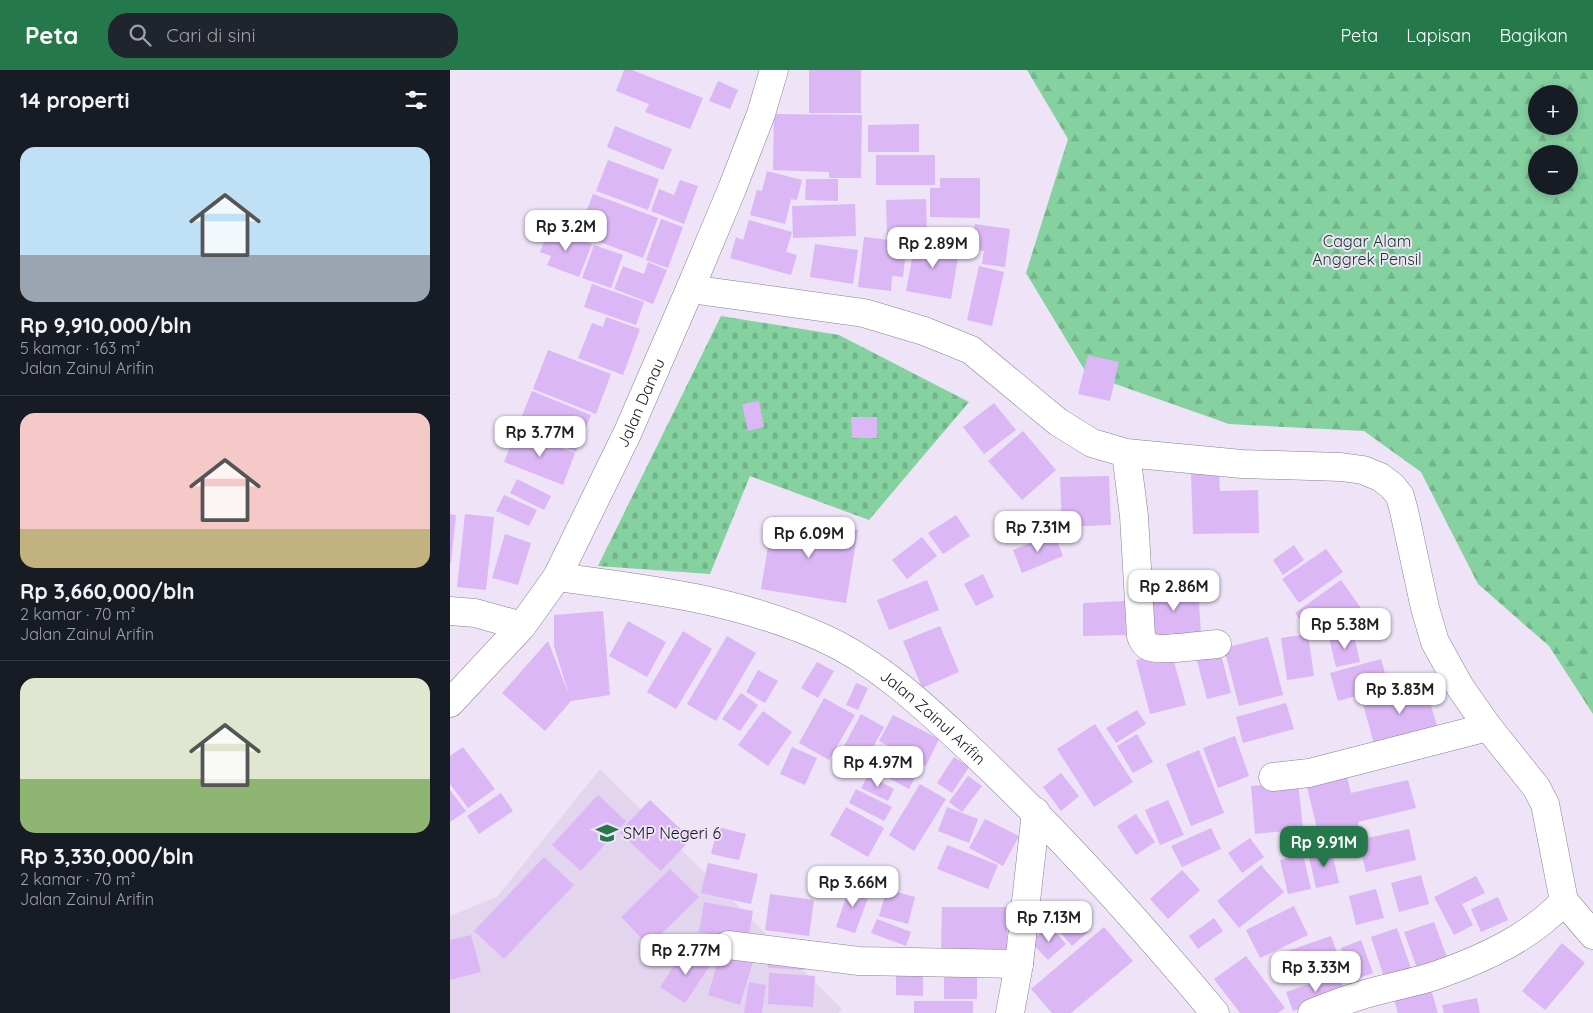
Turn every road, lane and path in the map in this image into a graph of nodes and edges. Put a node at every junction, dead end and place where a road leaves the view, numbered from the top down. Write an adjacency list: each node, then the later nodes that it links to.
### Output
1 (774, 70): 2 (street, Jalan Danau)
2 (690, 289): 3 (street); 4 (street, Jalan Danau)
3 (1126, 453): 7 (street); 9 (street)
4 (557, 577): 6 (street, Jalan Danau); 11 (street, Jalan Zainul Arifin)
5 (450, 611): 6 (street)
6 (522, 626): 8 (street, Jalan Danau)
7 (1217, 644)
8 (450, 703)
9 (1488, 727): 10 (street); 12 (street)
10 (1273, 777)
11 (1036, 812): 15 (street); 17 (street, Jalan Zainul Arifin)
12 (1564, 901): 13 (street); 18 (street)
13 (1593, 935)
14 (728, 945): 15 (street)
15 (1020, 964): 16 (street)
16 (1010, 1013)
17 (1215, 1013)
18 (1312, 1013)

